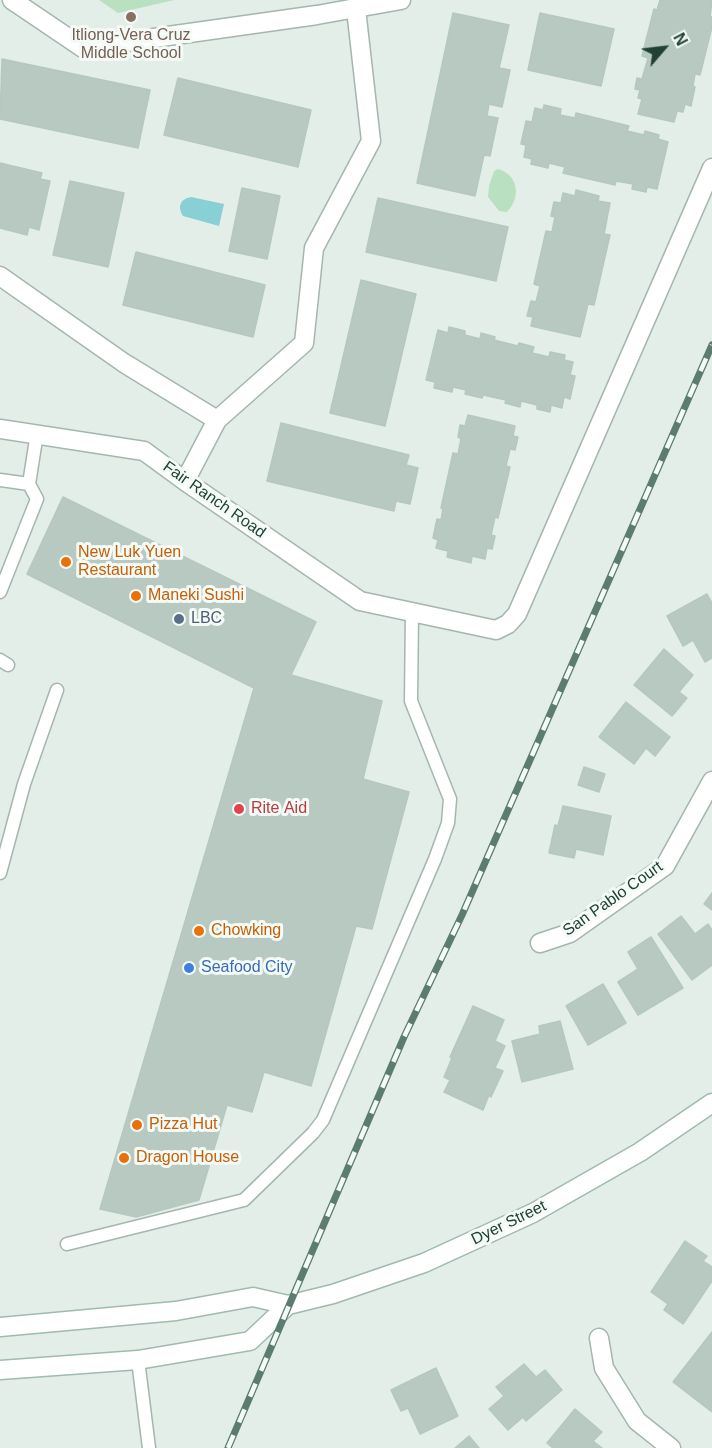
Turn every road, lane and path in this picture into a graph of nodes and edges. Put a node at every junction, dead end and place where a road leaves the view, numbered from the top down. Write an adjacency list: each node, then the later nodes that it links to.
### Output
1 (12, 0): 3 (street)
2 (401, 0): 3 (street)
3 (356, 9): 6 (street)
4 (712, 168): 13 (street, Fair Ranch Road)
5 (0, 276): 6 (street)
6 (217, 420): 10 (street)
7 (0, 429): 8 (street, Fair Ranch Road)
8 (37, 433): 10 (street, Fair Ranch Road); 11 (lane)
9 (0, 480): 11 (lane)
10 (185, 481): 13 (street, Fair Ranch Road)
11 (29, 484): 12 (lane)
12 (0, 592)
13 (412, 612): 19 (lane)
14 (57, 690): 16 (lane)
15 (712, 781): 17 (street, San Pablo Court)
16 (0, 873)
17 (540, 943)
18 (712, 1103): 20 (street, Dyer Street)
19 (67, 1244)
20 (288, 1305): 21 (street, Dyer Street); 23 (street, Dyer Street)
21 (0, 1327)
22 (599, 1338): 26 (street)
23 (138, 1360): 24 (street, Dyer Street); 25 (lane)
24 (0, 1370)
25 (149, 1448)
26 (670, 1448)

